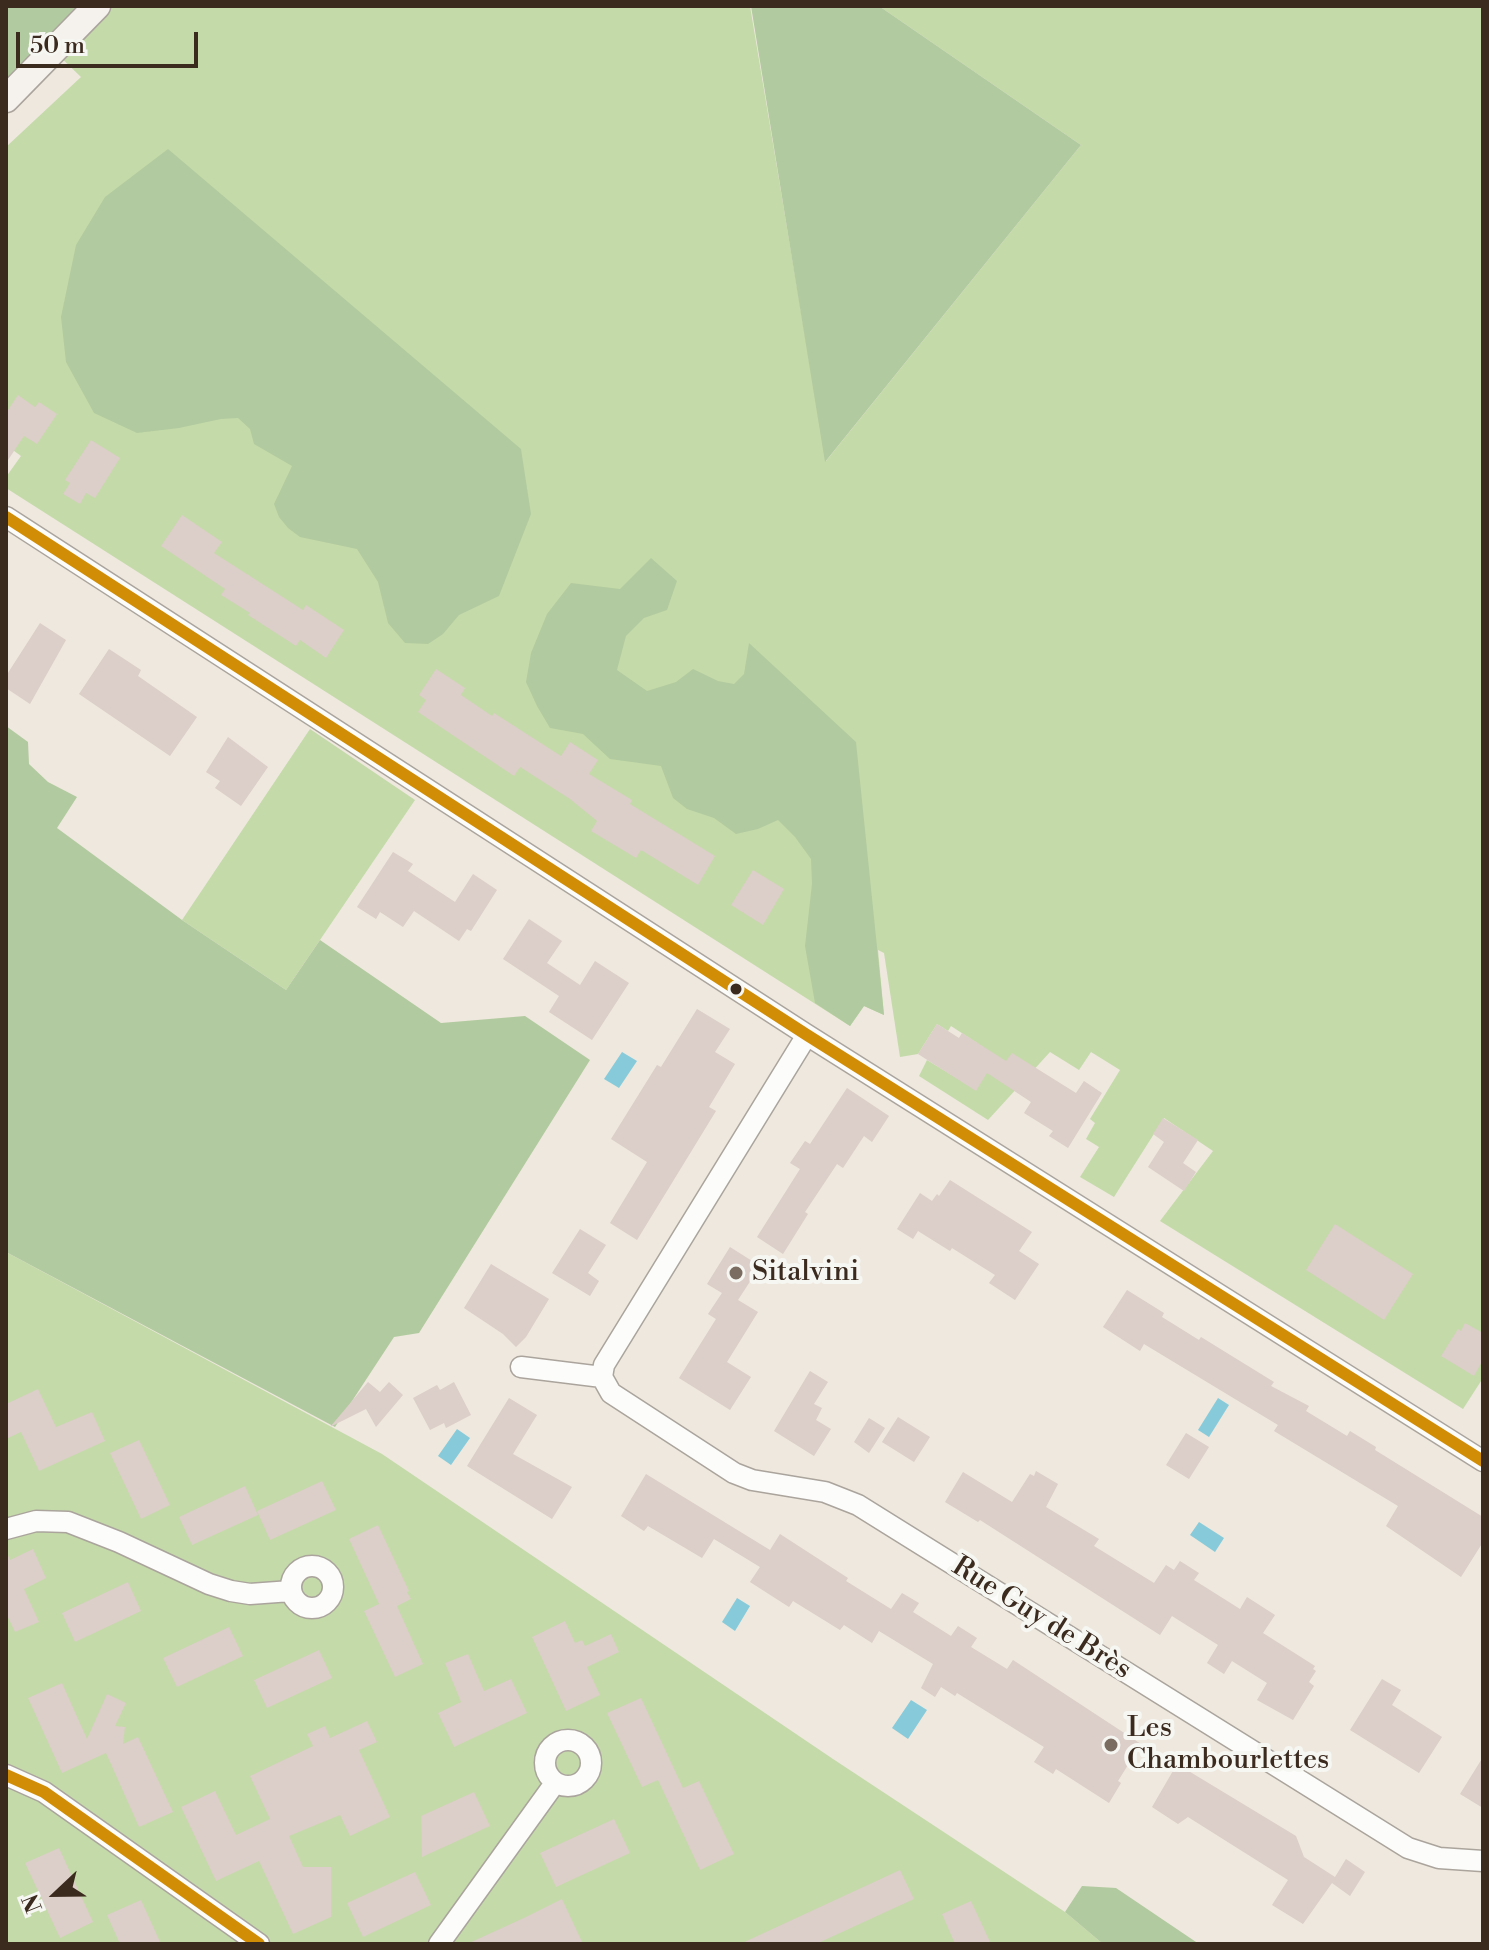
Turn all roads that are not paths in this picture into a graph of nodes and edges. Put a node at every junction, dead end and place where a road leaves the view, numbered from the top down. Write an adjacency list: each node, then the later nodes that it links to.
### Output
1 (97, 6): 2 (street)
2 (6, 99)
3 (6, 517): 4 (street)
4 (807, 1035): 6 (street); 7 (street)
5 (521, 1367): 6 (street)
6 (602, 1377): 12 (street, Rue Guy de Brès)
7 (1483, 1461)
8 (6, 1529): 9 (street)
9 (291, 1591)
10 (6, 1775): 13 (street)
11 (555, 1783): 14 (street)
12 (1483, 1861)
13 (259, 1944)
14 (439, 1944)

